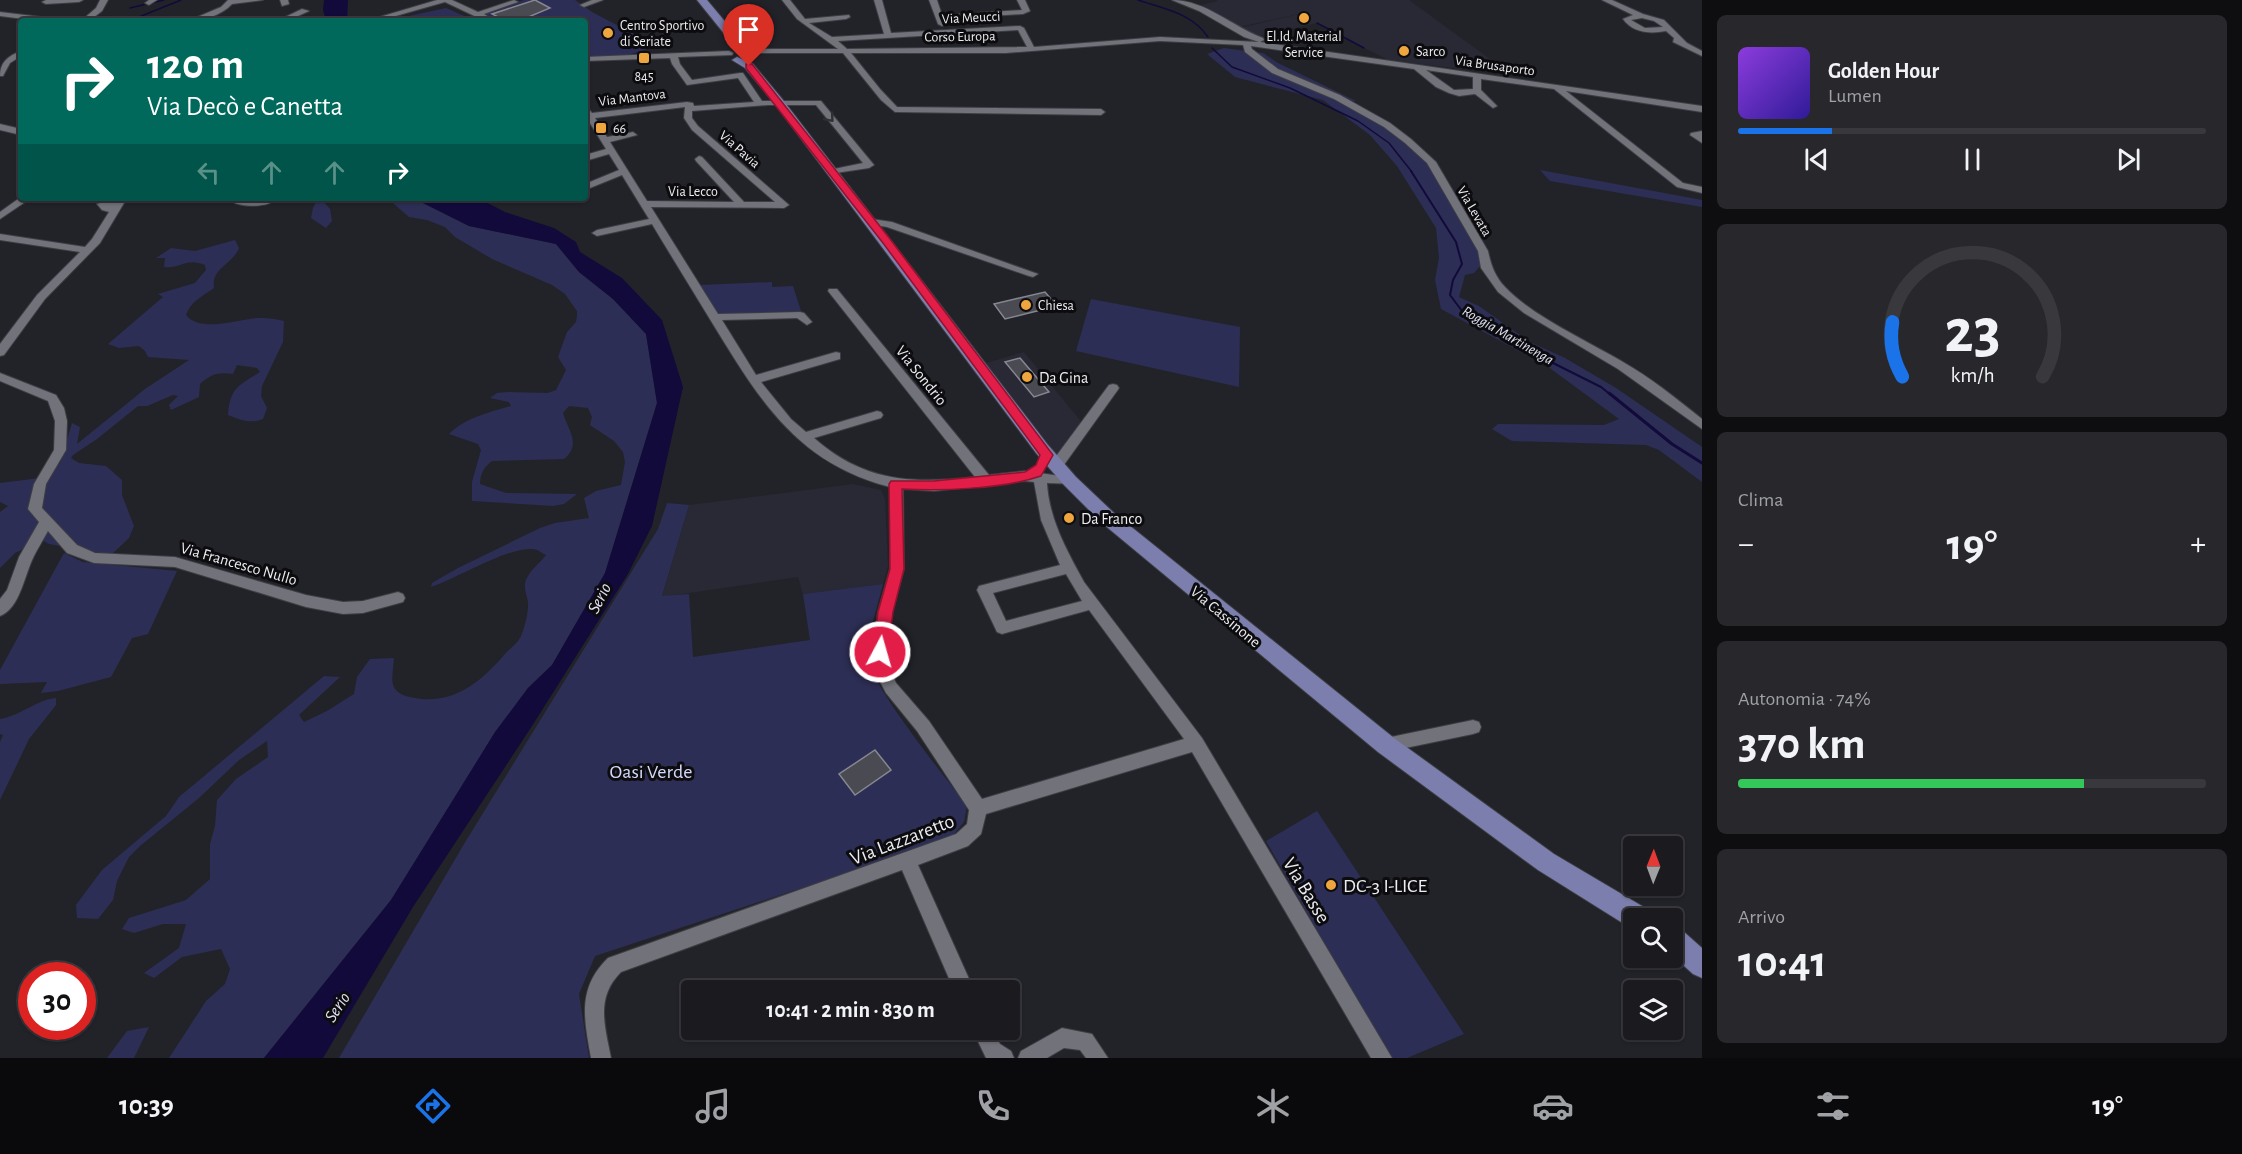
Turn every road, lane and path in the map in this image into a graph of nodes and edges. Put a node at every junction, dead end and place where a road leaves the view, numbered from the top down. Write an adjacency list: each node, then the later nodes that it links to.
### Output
1 (79, 0): 13 (street)
2 (104, 0): 25 (street)
3 (259, 0): 11 (street)
4 (599, 0): 16 (street)
5 (702, 0): 46 (main road, Via Cassinone)
6 (786, 0): 33 (street)
7 (878, 0): 37 (street)
8 (933, 0): 22 (street)
9 (1021, 0): 22 (street)
10 (1176, 0): 40 (street)
11 (231, 1): 26 (street)
12 (1607, 1): 17 (street)
13 (46, 2)
14 (442, 2): 20 (street); 28 (street); 29 (street); 30 (street)
15 (514, 2): 20 (street)
16 (584, 5)
17 (1619, 7): 23 (street); 32 (street)
18 (305, 11): 27 (street)
19 (0, 14): 24 (street)
20 (478, 14): 31 (street)
21 (846, 17): 33 (street)
22 (940, 17): 36 (street)
23 (1648, 17): 32 (street); 34 (street)
24 (33, 18)
25 (88, 18)
26 (200, 18)
27 (288, 18)
28 (381, 18)
29 (388, 18)
30 (478, 18)
31 (485, 18)
32 (1627, 19): 35 (street)
33 (803, 21): 38 (street)
34 (1667, 28): 35 (street); 41 (street)
35 (1646, 30): 41 (street)
36 (945, 32): 37 (street, Via Meucci); 42 (street, Via Meucci)
37 (888, 35): 38 (street, Via Meucci)
38 (828, 39): 43 (street)
39 (1160, 39): 40 (street, Via Brusaporto); 42 (street, Corso Europa)
40 (1243, 40): 49 (street, Via Brusaporto); 97 (street, Via Levata)
41 (1687, 45): 44 (street)
42 (1031, 48): 43 (street, Corso Europa)
43 (846, 52): 46 (street, Corso Europa); 60 (street)
44 (1702, 54)
45 (18, 55): 50 (street)
46 (740, 55): 47 (street, Corso Europa); 55 (main road, Via Cassinone)
47 (674, 57): 48 (street, Corso Europa); 54 (street)
48 (588, 62)
49 (1417, 67): 51 (street, Via Brusaporto); 53 (street)
50 (0, 73)
51 (1477, 76): 52 (street, Via Brusaporto); 53 (street)
52 (1557, 88): 58 (street, Via Brusaporto); 72 (street)
53 (1477, 91): 56 (street)
54 (758, 101)
55 (779, 102): 57 (street, Via Mantova); 70 (main road, Via Cassinone); 70 (street, Via Mantova, one-way to 70)
56 (1493, 105)
57 (688, 109): 59 (street, Via Mantova); 80 (street, Via Pavia)
58 (1702, 109)
59 (588, 112): 66 (street)
60 (1101, 112)
61 (0, 127): 62 (street)
62 (18, 131)
63 (1702, 134): 65 (street)
64 (633, 135): 66 (street)
65 (1702, 140)
66 (608, 145): 67 (street); 69 (street)
67 (588, 154)
68 (699, 159): 79 (street, Via Lecco)
69 (624, 171): 71 (street); 78 (street)
70 (832, 172): 83 (main road, Via Cassinone)
71 (588, 185)
72 (1702, 190)
73 (22, 201): 81 (street)
74 (100, 201): 77 (street)
75 (238, 201): 76 (street)
76 (267, 202)
77 (119, 203): 86 (street)
78 (643, 204): 79 (street, Via Lecco); 82 (street)
79 (742, 205): 80 (street, Via Lecco)
80 (784, 205)
81 (0, 216)
82 (652, 221): 84 (street); 89 (street)
83 (872, 222): 87 (street); 99 (main road, Via Cassinone)
84 (597, 233)
85 (0, 237): 86 (street)
86 (87, 250): 91 (street)
87 (1033, 274)
88 (833, 291): 101 (street, Via Sondrio)
89 (714, 319): 90 (street); 94 (street)
90 (807, 322)
91 (0, 352)
92 (836, 356): 94 (street)
93 (0, 377): 104 (street, Via Francesco Nullo)
94 (753, 380): 98 (street)
95 (1113, 388): 99 (street)
96 (877, 415): 98 (street)
97 (1702, 424)
98 (804, 437): 103 (street)
99 (1052, 460): 100 (street); 102 (main road, Via Cassinone)
100 (1033, 477): 101 (street); 102 (street); 105 (street, Via Basse)
101 (986, 481): 103 (street)
102 (1070, 481): 111 (main road, Via Cassinone)
103 (896, 484): 112 (street, Via Lazzaretto)
104 (45, 522): 106 (street, Via Francesco Nullo); 108 (street)
105 (1069, 568): 107 (street, Via Basse); 107 (street)
106 (398, 598)
107 (1091, 604): 110 (street, Via Basse)
108 (0, 610)
109 (1473, 727): 111 (street)
110 (1196, 743): 112 (street); 125 (street, Via Basse)
111 (1386, 745): 114 (main road, Via Cassinone)
112 (978, 808): 113 (street, Via Lazzaretto)
113 (907, 861): 119 (street); 121 (street, Via Lazzaretto)
114 (1623, 909)
115 (1683, 944): 117 (main road)
116 (1683, 948): 118 (main road)
117 (1702, 954)
118 (1702, 965)
119 (960, 980)
120 (988, 1040): 122 (street)
121 (601, 1058)
122 (1004, 1058)
123 (1028, 1058): 124 (street)
124 (1098, 1058)
125 (1382, 1058)

